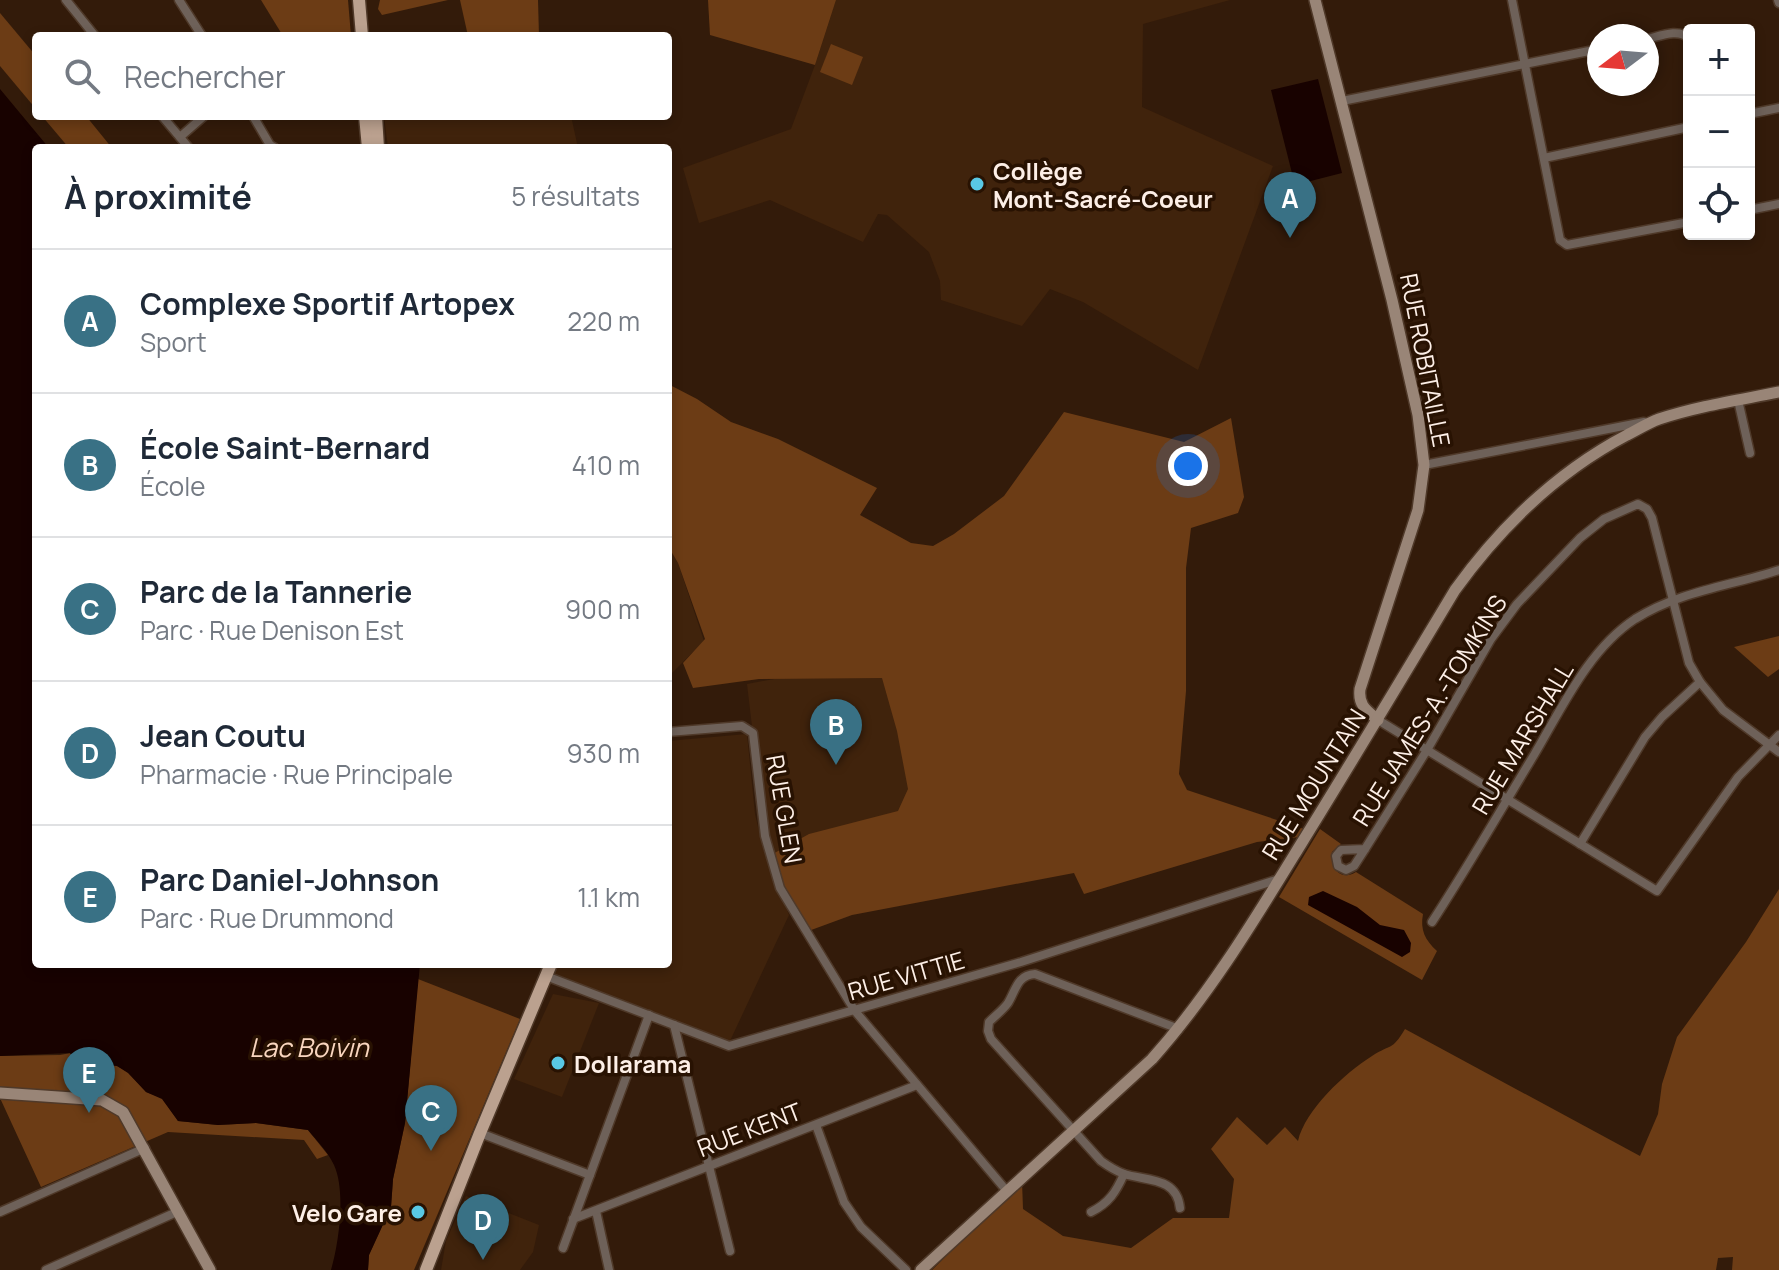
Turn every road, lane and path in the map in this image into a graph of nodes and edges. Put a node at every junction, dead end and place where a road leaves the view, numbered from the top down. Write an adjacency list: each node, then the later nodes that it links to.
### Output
1 (66, 0): 8 (street)
2 (179, 0): 9 (street)
3 (359, 0): 7 (main road)
4 (370, 0): 7 (main road)
5 (1315, 0): 15 (street, RUE ROBITAILLE)
6 (1512, 0): 14 (street)
7 (361, 18): 10 (main road)
8 (92, 32)
9 (199, 32)
10 (363, 32)
11 (1683, 33): 12 (street)
12 (1659, 37)
13 (1587, 51): 14 (street)
14 (1525, 63): 15 (street); 29 (street)
15 (1342, 101): 37 (street, RUE ROBITAILLE)
16 (1779, 108): 17 (street)
17 (1755, 113)
18 (165, 120): 24 (street)
19 (199, 120): 24 (street)
20 (255, 120): 26 (street)
21 (365, 120): 27 (main road)
22 (376, 120): 28 (main road)
23 (1683, 128): 29 (street)
24 (180, 137): 25 (street)
25 (186, 144)
26 (270, 144)
27 (368, 144)
28 (378, 144)
29 (1544, 158): 32 (street)
30 (1779, 204): 31 (street)
31 (1755, 209)
32 (1683, 223)
33 (1779, 392): 34 (street, RUE MOUNTAIN)
34 (1738, 400): 35 (street, RUE MOUNTAIN); 36 (street)
35 (1656, 420): 37 (street); 41 (street, RUE MOUNTAIN)
36 (1750, 453)
37 (1424, 465): 41 (street, RUE ROBITAILLE)
38 (1779, 570): 39 (street, RUE MARSHALL)
39 (1671, 600): 40 (street); 45 (street, RUE JAMES-A.-TOMKINS); 47 (street, RUE MARSHALL)
40 (1700, 682): 44 (street); 48 (street)
41 (1378, 720): 45 (street); 50 (street, RUE MOUNTAIN)
42 (672, 732): 53 (street, RUE GLEN)
43 (1779, 735): 44 (street)
44 (1769, 743): 46 (street); 48 (street)
45 (1427, 750): 47 (street); 49 (street, RUE JAMES-A.-TOMKINS)
46 (1779, 752)
47 (1507, 799): 48 (street); 51 (street, RUE MARSHALL)
48 (1580, 844)
49 (1365, 849)
50 (1280, 879): 53 (street, RUE VITTIE); 56 (street, RUE MOUNTAIN)
51 (1432, 922)
52 (549, 970): 54 (street, RUE VITTIE); 61 (main road)
53 (855, 1011): 55 (street, RUE VITTIE); 57 (street, RUE GLEN)
54 (649, 1015): 55 (street, RUE VITTIE); 65 (street)
55 (674, 1025): 63 (street)
56 (1179, 1029): 60 (street, RUE MOUNTAIN); 60 (street)
57 (917, 1085): 59 (street, RUE KENT); 66 (street, RUE GLEN)
58 (0, 1093): 62 (street)
59 (816, 1125): 63 (street, RUE KENT); 79 (street)
60 (1075, 1131): 64 (street); 66 (street, RUE MOUNTAIN)
61 (480, 1133): 65 (street); 77 (main road)
62 (145, 1148): 68 (street); 70 (street)
63 (709, 1166): 69 (street, RUE KENT); 74 (street)
64 (1124, 1174): 67 (street); 71 (street)
65 (590, 1175): 72 (street)
66 (1006, 1190): 80 (street, RUE MOUNTAIN)
67 (1180, 1208)
68 (179, 1211): 75 (street); 76 (street)
69 (596, 1211): 72 (street, RUE KENT); 78 (street)
70 (0, 1212)
71 (1091, 1212)
72 (573, 1219): 73 (street)
73 (563, 1248)
74 (730, 1251)
75 (46, 1270)
76 (210, 1270)
77 (428, 1270)
78 (609, 1270)
79 (906, 1270)
80 (921, 1270)

